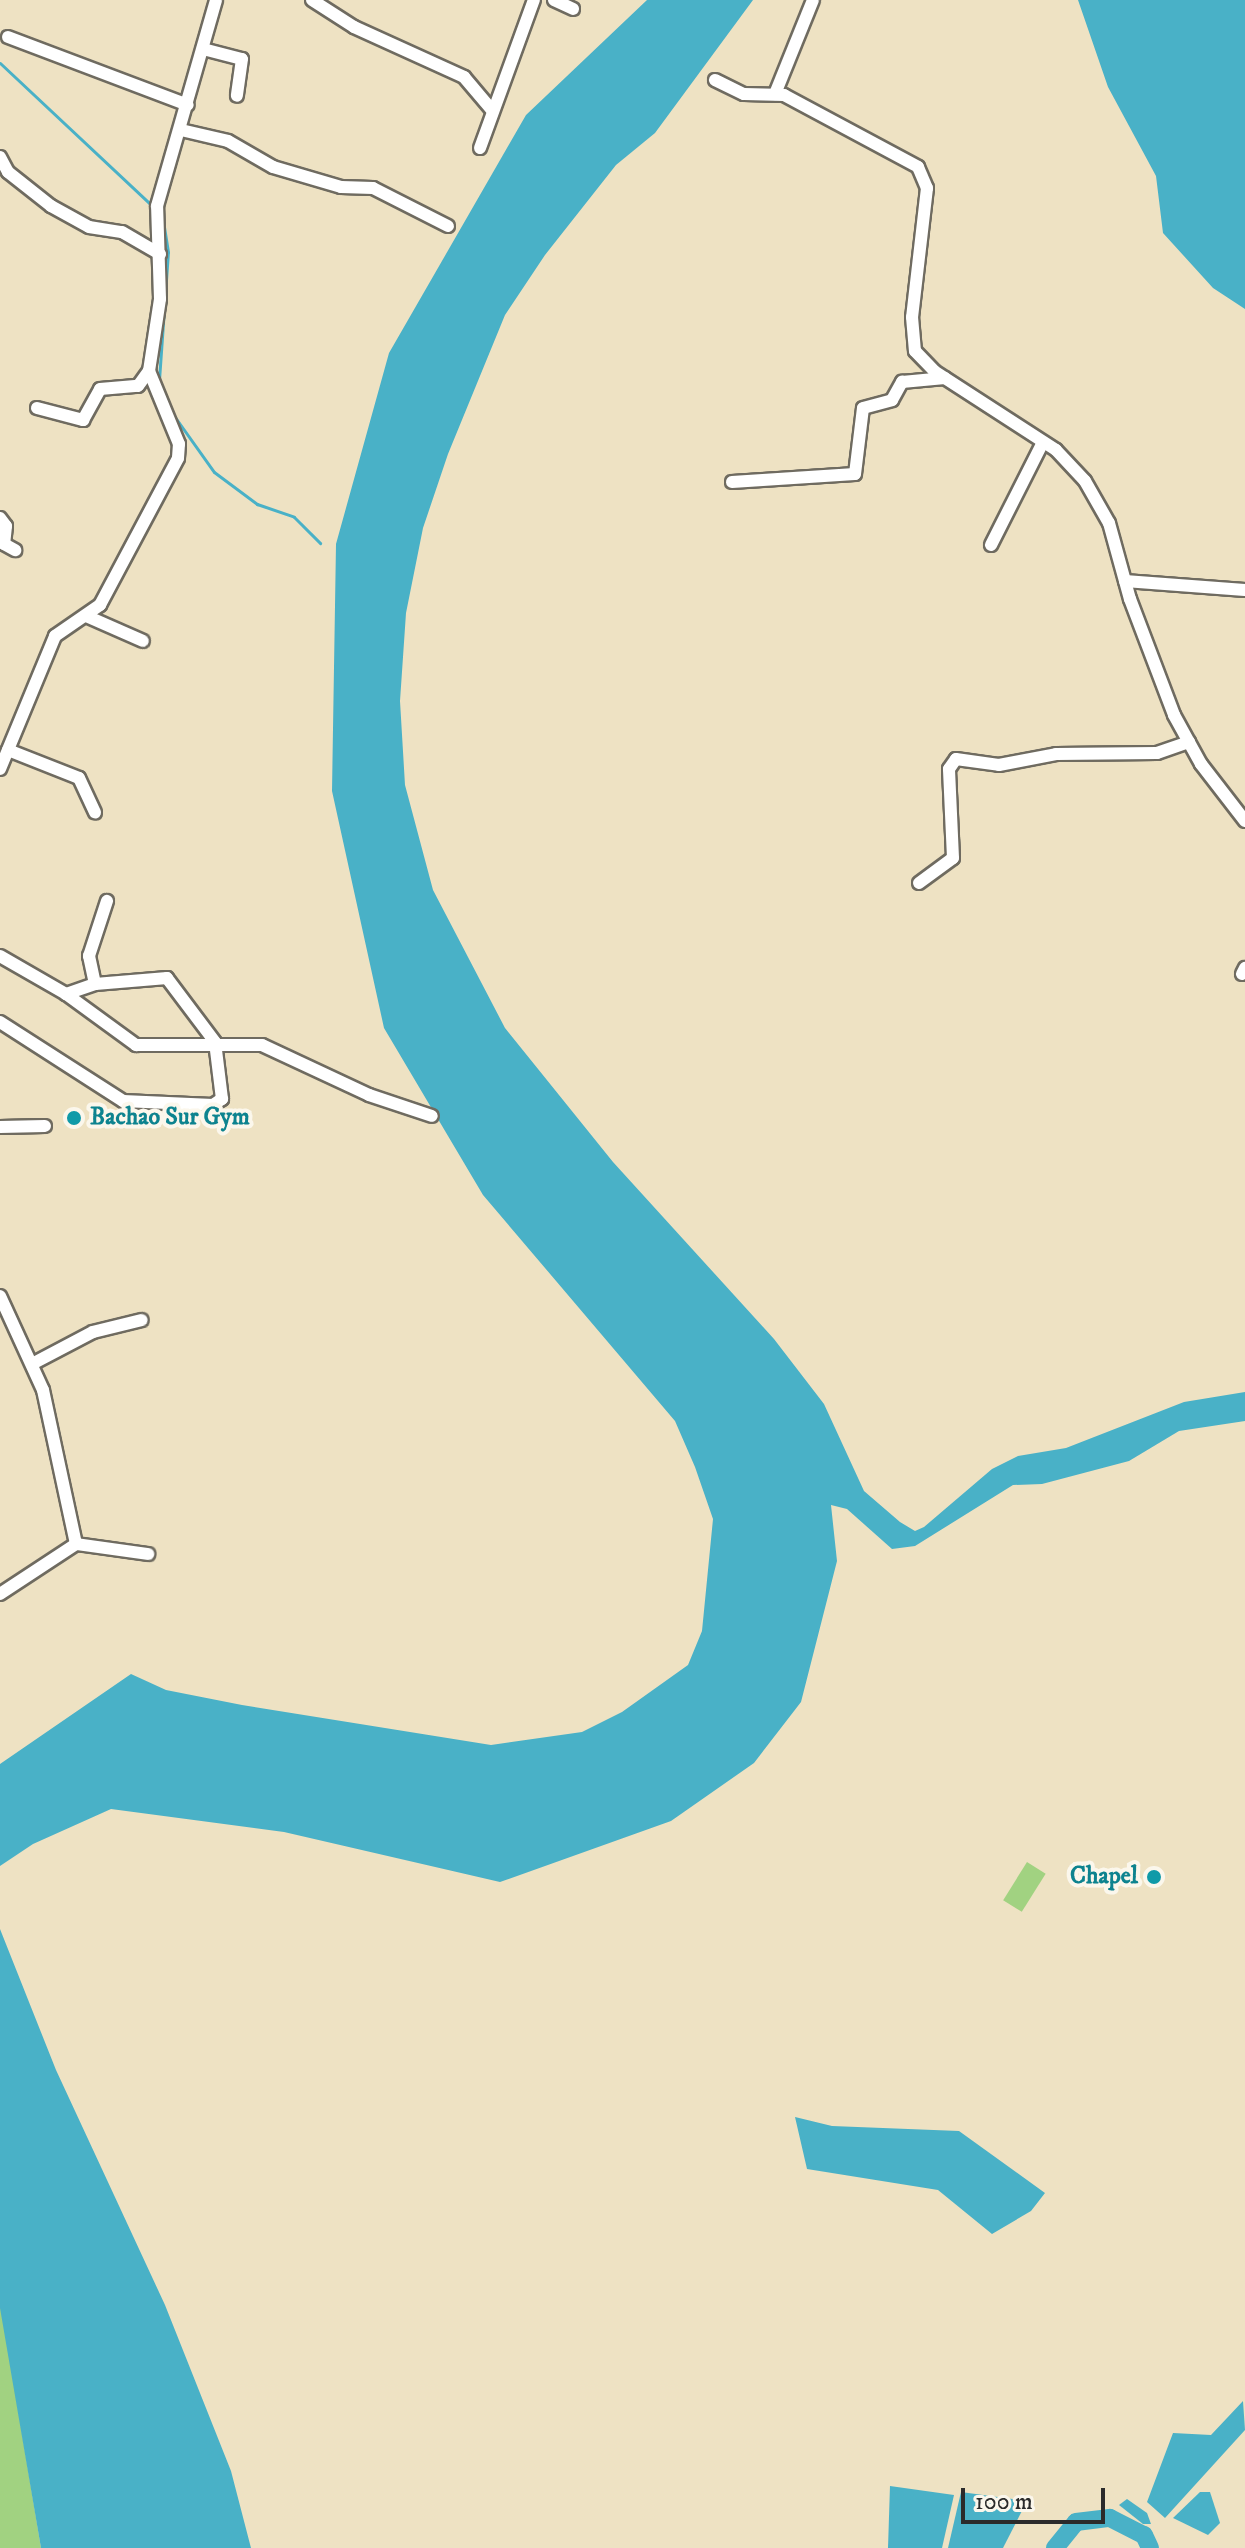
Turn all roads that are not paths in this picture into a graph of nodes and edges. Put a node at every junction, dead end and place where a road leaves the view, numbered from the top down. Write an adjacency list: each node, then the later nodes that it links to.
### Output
1 (216, 0): 8 (street)
2 (312, 0): 13 (street)
3 (534, 0): 13 (street)
4 (554, 0): 6 (street)
5 (813, 0): 10 (street)
6 (573, 9)
7 (8, 37): 12 (street)
8 (203, 49): 11 (street); 12 (street)
9 (715, 80): 10 (street)
10 (775, 94): 20 (street)
11 (237, 96)
12 (188, 105): 14 (street)
13 (492, 110): 15 (street)
14 (181, 130): 17 (street); 18 (street)
15 (480, 148)
16 (0, 157): 18 (street)
17 (448, 226)
18 (160, 254): 19 (street)
19 (149, 371): 21 (street); 29 (street)
20 (945, 378): 22 (street); 23 (street)
21 (37, 408)
22 (1043, 442): 25 (street); 27 (street)
23 (732, 482)
24 (0, 518): 26 (street)
25 (991, 545)
26 (15, 550)
27 (1125, 581): 28 (street); 31 (street)
28 (1245, 590)
29 (86, 616): 30 (street); 32 (street)
30 (143, 641)
31 (1189, 742): 35 (street); 36 (street)
32 (8, 750): 33 (street); 34 (street)
33 (0, 769)
34 (95, 813)
35 (1245, 821)
36 (919, 883)
37 (107, 901): 39 (street)
38 (0, 956): 40 (street)
39 (95, 984): 40 (street); 42 (street)
40 (66, 994): 42 (street)
41 (0, 1022): 42 (street)
42 (215, 1042): 43 (street)
43 (432, 1116)
44 (45, 1126): 45 (street)
45 (0, 1127)
46 (0, 1296): 48 (street)
47 (142, 1320): 48 (street)
48 (32, 1364): 49 (street)
49 (76, 1544): 50 (street); 51 (street)
50 (148, 1554)
51 (0, 1594)

